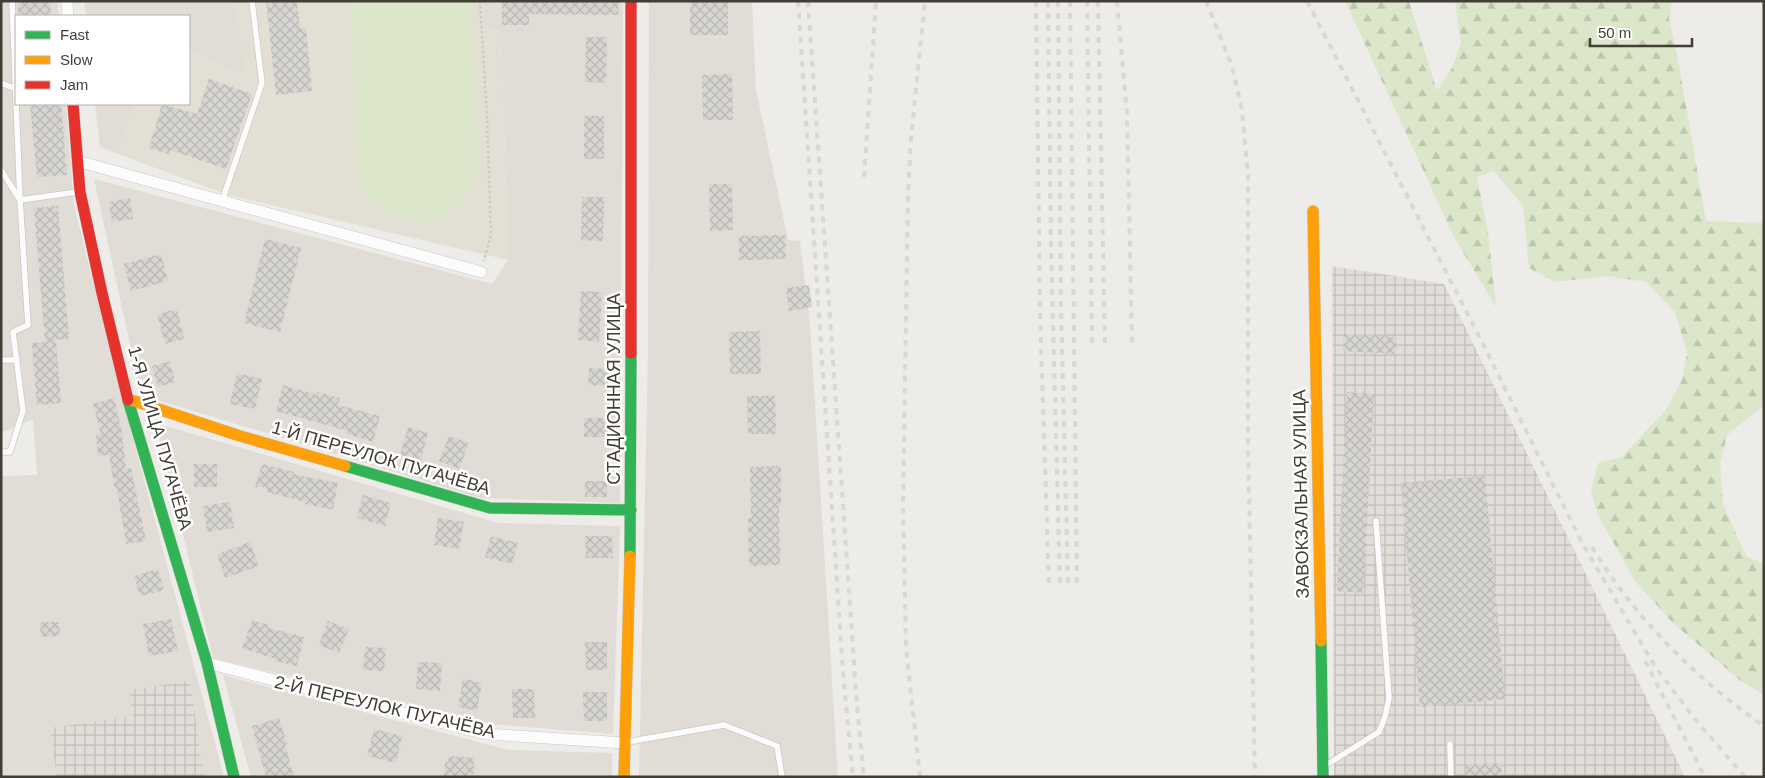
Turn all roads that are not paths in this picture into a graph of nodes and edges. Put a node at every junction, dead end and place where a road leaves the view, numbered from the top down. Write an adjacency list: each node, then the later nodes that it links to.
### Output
1 (12, 1): 6 (lane)
2 (67, 1): 5 (street)
3 (252, 1): 15 (lane)
4 (631, 1): 22 (street, СТАДИОННАЯ УЛИЦА)
5 (68, 15)
6 (15, 67)
7 (1, 84): 8 (lane)
8 (15, 89)
9 (17, 105): 14 (lane)
10 (73, 105): 11 (street, 1-Я УЛИЦА ПУГАЧЁВА)
11 (78, 162): 13 (street, 1-Я УЛИЦА ПУГАЧЁВА); 15 (street)
12 (1, 170): 14 (lane)
13 (80, 192): 14 (lane); 20 (street, 1-Я УЛИЦА ПУГАЧЁВА)
14 (20, 200): 19 (lane)
15 (222, 201): 17 (street)
16 (1313, 211): 27 (street, ЗАВОКЗАЛЬНАЯ УЛИЦА)
17 (481, 272)
18 (1, 360): 19 (lane)
19 (16, 360): 21 (lane)
20 (128, 399): 22 (street, 1-Й ПЕРЕУЛОК ПУГАЧЁВА); 24 (street, 1-Я УЛИЦА ПУГАЧЁВА)
21 (1, 452)
22 (631, 510): 25 (street, СТАДИОННАЯ УЛИЦА)
23 (1376, 521): 27 (lane)
24 (207, 663): 25 (street, 2-Й ПЕРЕУЛОК ПУГАЧЁВА); 28 (street, 1-Я УЛИЦА ПУГАЧЁВА)
25 (625, 743): 29 (street, СТАДИОННАЯ УЛИЦА); 30 (lane)
26 (1450, 744): 31 (lane)
27 (1323, 772)
28 (234, 777)
29 (624, 777)
30 (782, 777)
31 (1451, 777)

